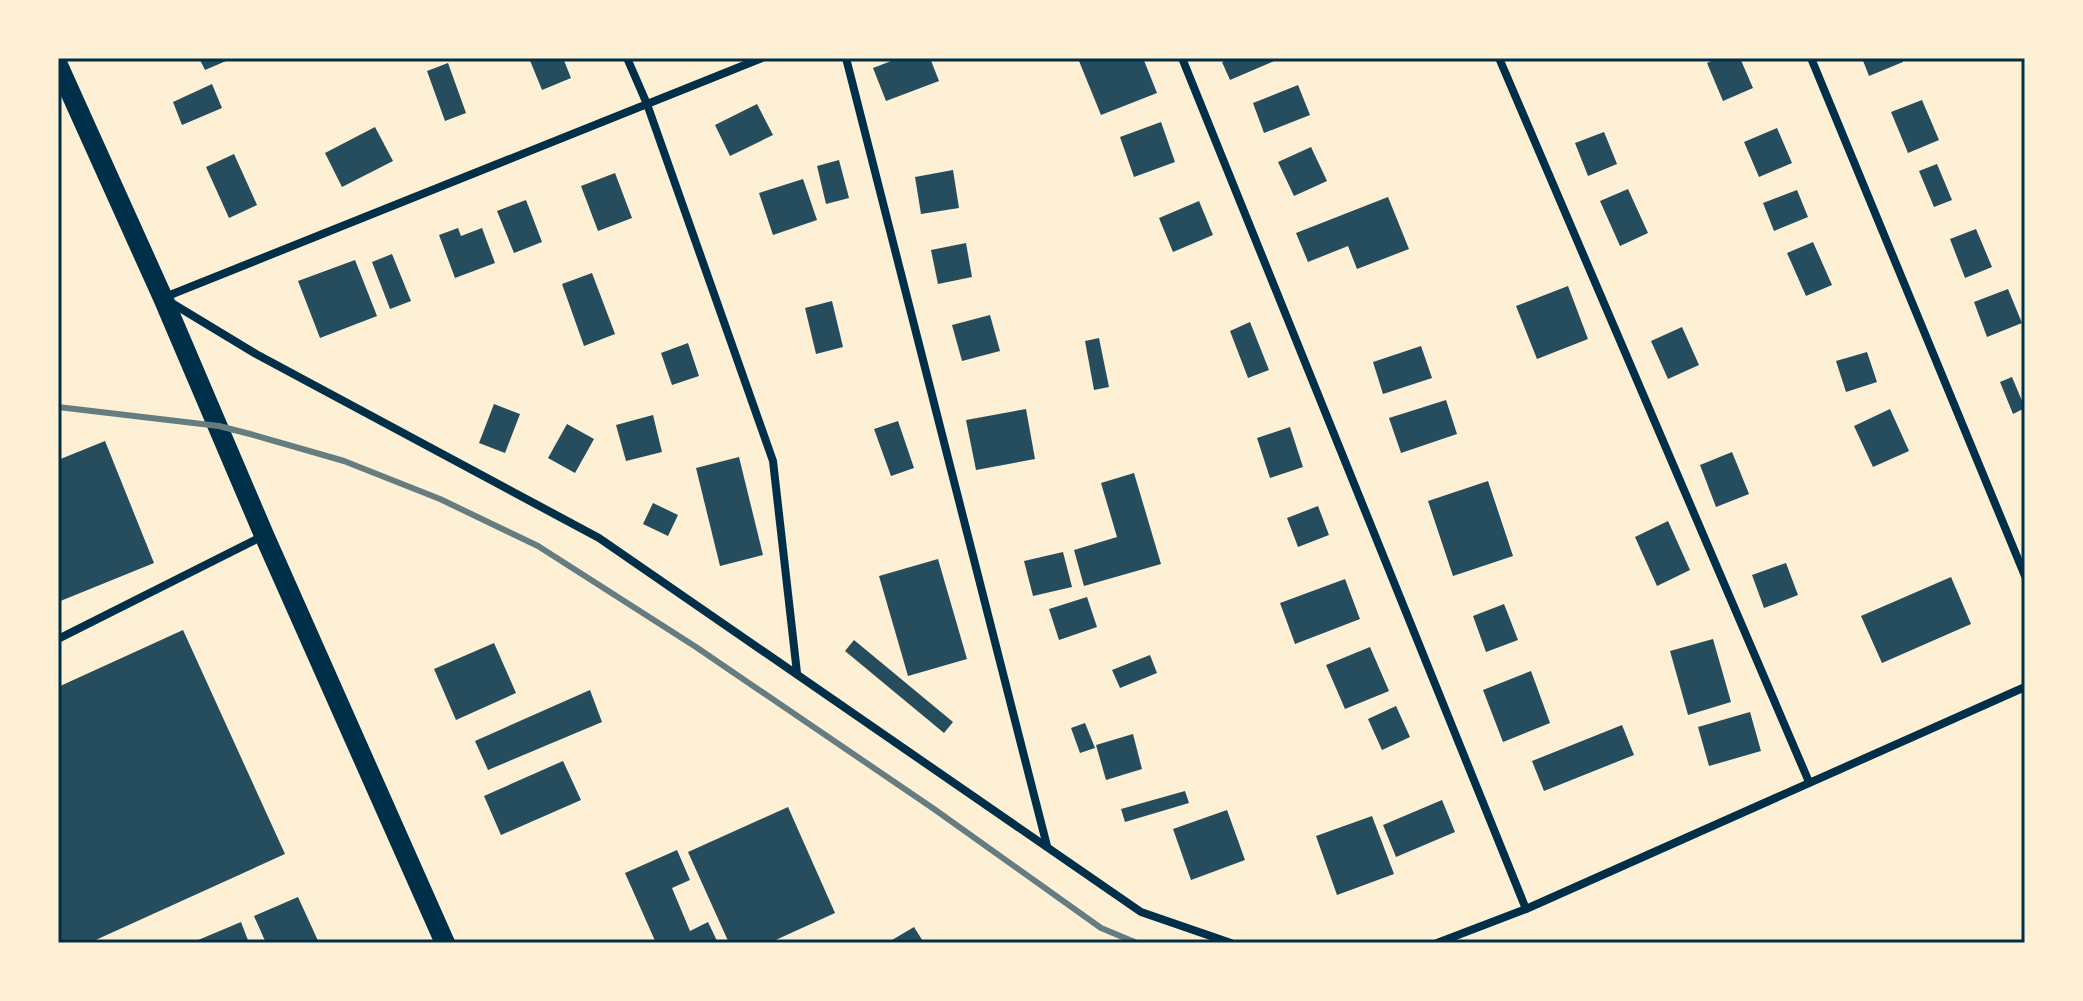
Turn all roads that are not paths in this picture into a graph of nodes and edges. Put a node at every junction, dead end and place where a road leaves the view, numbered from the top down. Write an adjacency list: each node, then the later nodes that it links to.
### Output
1 (627, 58): 8 (street)
2 (762, 58): 8 (street)
3 (846, 58): 16 (street)
4 (1182, 58): 17 (street)
5 (1499, 58): 15 (street)
6 (1811, 58): 11 (street)
7 (60, 74): 9 (main road)
8 (647, 104): 9 (street); 13 (street)
9 (163, 298): 10 (main road); 13 (street)
10 (264, 535): 12 (street); 18 (main road)
11 (2025, 576)
12 (58, 639)
13 (797, 673): 16 (street)
14 (2025, 687): 15 (street)
15 (1809, 782): 17 (street)
16 (1047, 846): 19 (street)
17 (1526, 909): 20 (street)
18 (445, 943)
19 (1231, 943)
20 (1437, 943)

